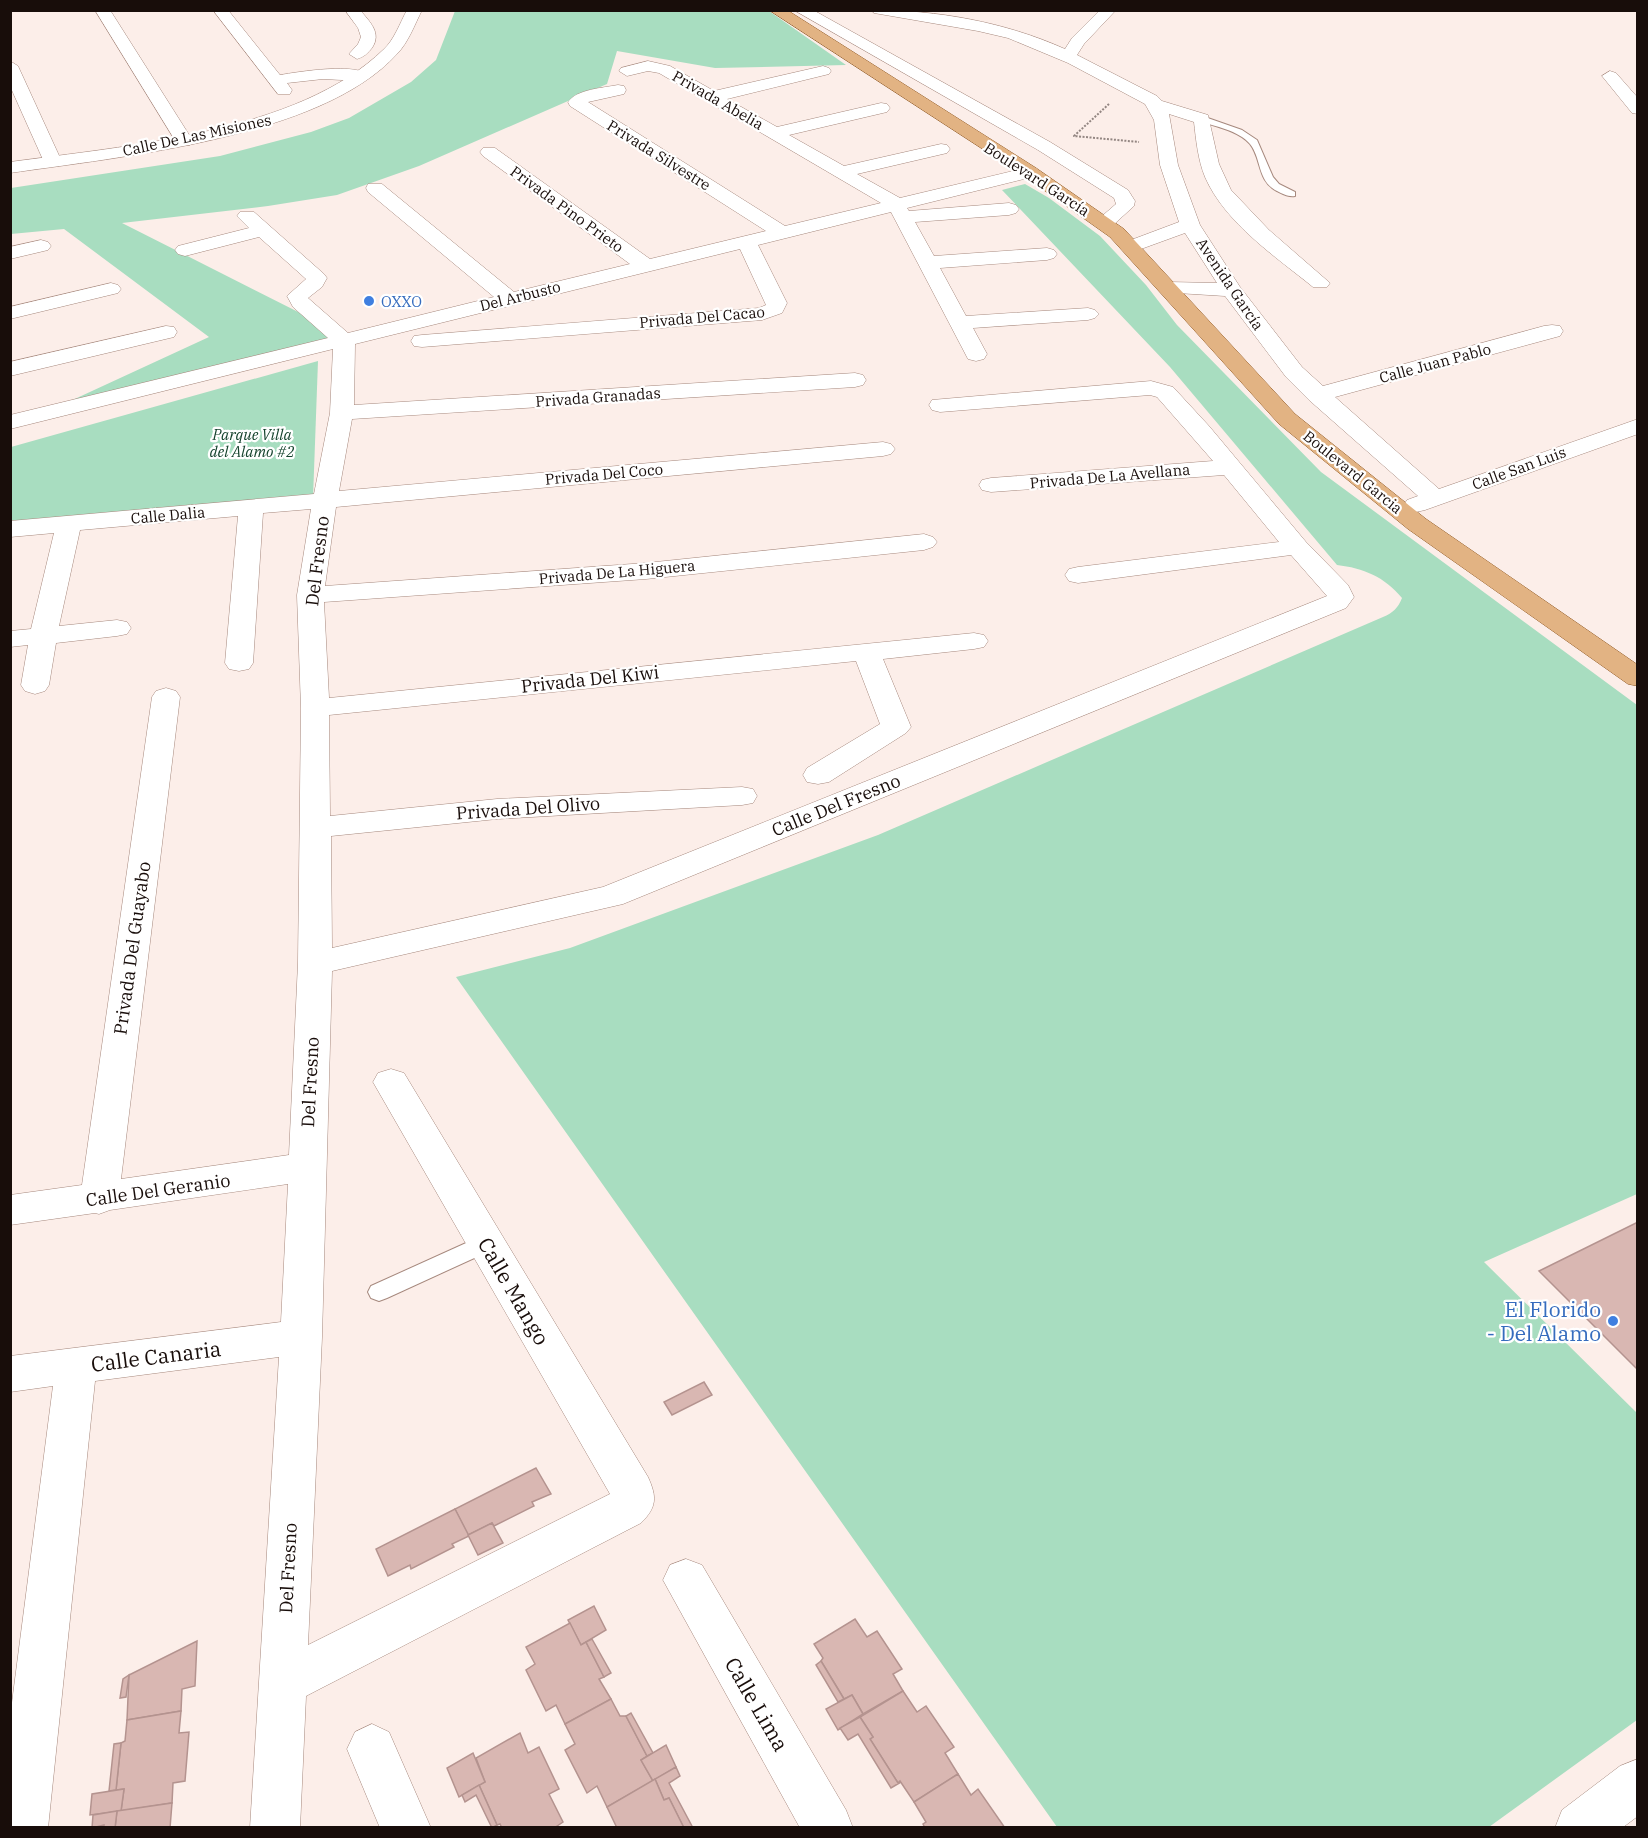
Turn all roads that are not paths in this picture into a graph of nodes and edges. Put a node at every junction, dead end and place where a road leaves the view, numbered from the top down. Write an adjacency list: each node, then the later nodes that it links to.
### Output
1 (102, 10): 23 (street)
2 (220, 10): 14 (street)
3 (352, 10): 9 (street)
4 (415, 10): 14 (street, Calle De Las Misiones)
5 (776, 10): 8 (main road, Boulevard García)
6 (879, 10): 10 (street)
7 (1108, 10): 10 (street)
8 (804, 14): 29 (main road, Boulevard García); 34 (street, Boulevard García)
9 (357, 54)
10 (1069, 55): 18 (street)
11 (10, 66): 26 (street)
12 (627, 71): 17 (street, Privada Abelia)
13 (823, 71): 17 (street)
14 (361, 76): 23 (street, Calle De Las Misiones)
15 (1611, 76): 20 (street)
16 (618, 90): 36 (street, Privada Silvestre)
17 (712, 97): 22 (street, Privada Abelia)
18 (1156, 105): 21 (street); 35 (street, Avenida García)
19 (881, 108): 22 (street, Privada Abelia)
20 (1638, 109)
21 (1202, 119): 31 (lane); 45 (street)
22 (774, 133): 28 (street, Privada Abelia)
23 (184, 141): 26 (street, Calle De Las Misiones)
24 (940, 149): 28 (street)
25 (489, 152): 44 (street, Privada Pino Prieto)
26 (53, 162): 27 (street, Calle De Las Misiones)
27 (10, 168)
28 (842, 172): 33 (street, Privada Abelia)
29 (1029, 172): 33 (street, Del Arbusto); 34 (main road, Boulevard García)
30 (375, 188): 49 (street)
31 (1291, 194)
32 (1009, 208): 33 (street)
33 (899, 210): 36 (street, Del Arbusto); 43 (street)
34 (1104, 224): 39 (main road, Boulevard Garcia)
35 (1190, 225): 39 (street); 48 (street, Avenida García)
36 (781, 232): 37 (street, Del Arbusto)
37 (746, 240): 44 (street, Del Arbusto); 54 (street, Privada Del Cacao)
38 (41, 246): 41 (street)
39 (1130, 247): 46 (main road, Boulevard Garcia)
40 (185, 250): 57 (street)
41 (10, 253)
42 (1047, 254): 43 (street)
43 (927, 263): 53 (street)
44 (645, 265): 49 (street, Del Arbusto)
45 (1320, 283)
46 (1168, 288): 48 (street); 62 (main road, Boulevard Garcia)
47 (111, 289): 51 (street)
48 (1231, 290): 61 (street, Avenida García)
49 (509, 299): 57 (street, Del Arbusto)
50 (622, 301): 54 (street, Privada Del Cacao)
51 (10, 314)
52 (1088, 314): 53 (street)
53 (960, 323): 59 (street)
54 (625, 324): 58 (street, Privada Del Cacao)
55 (165, 332): 60 (street)
56 (1552, 332): 64 (street, Calle Juan Pablo)
57 (344, 340): 66 (street, Del Fresno); 67 (street, Del Arbusto)
58 (422, 341)
59 (976, 354)
60 (10, 369)
61 (1294, 372): 62 (street); 64 (street, Avenida García)
62 (1250, 378): 75 (main road, Boulevard Garcia)
63 (855, 380): 66 (street, Privada Granadas)
64 (1317, 394): 72 (street, Avenida García)
65 (940, 405): 70 (street)
66 (342, 413): 73 (street, Del Fresno)
67 (10, 423)
68 (1638, 426): 72 (street, Calle San Luis)
69 (884, 449): 73 (street, Privada Del Coco)
70 (1230, 466): 71 (street, Privada De La Avellana); 79 (street)
71 (991, 485)
72 (1435, 498): 75 (street, Calle San Luis)
73 (325, 499): 74 (street, Calle Dalia); 81 (street, Del Fresno)
74 (251, 507): 76 (street, Calle Dalia); 87 (street)
75 (1400, 511): 88 (main road, Boulevard Garcia)
76 (69, 524): 77 (street, Calle Dalia); 83 (street)
77 (10, 529)
78 (924, 542): 81 (street, Privada De La Higuera)
79 (1298, 548): 80 (street); 95 (street, Calle Del Fresno)
80 (1078, 575)
81 (310, 595): 91 (street, Del Fresno)
82 (117, 628): 83 (street)
83 (43, 635): 84 (street); 89 (street)
84 (10, 639)
85 (974, 641): 86 (street, Privada Del Kiwi)
86 (866, 651): 91 (street, Privada Del Kiwi); 92 (street)
87 (238, 663)
88 (1638, 678)
89 (35, 685)
90 (166, 697): 98 (street, Privada Del Guayabo)
91 (315, 708): 94 (street, Del Fresno)
92 (818, 775)
93 (742, 796): 94 (street, Privada Del Olivo)
94 (314, 828): 95 (street, Del Fresno)
95 (315, 963): 97 (street, Del Fresno)
96 (391, 1082): 100 (street, Calle Mango)
97 (306, 1167): 98 (street, Calle Del Geranio); 102 (street, Del Fresno)
98 (99, 1199): 99 (street, Calle Del Geranio)
99 (10, 1210)
100 (486, 1243): 101 (lane); 106 (street, Calle Mango)
101 (379, 1292)
102 (301, 1337): 103 (street, Calle Canaria); 106 (street, Del Fresno)
103 (76, 1366): 104 (street, Calle Canaria); 109 (street)
104 (10, 1374)
105 (686, 1580): 112 (street, Calle Lima)
106 (281, 1684): 110 (street, Del Fresno)
107 (372, 1749): 111 (street)
108 (1638, 1784): 113 (street)
109 (22, 1827)
110 (275, 1827)
111 (405, 1827)
112 (828, 1827)
113 (1580, 1827)

